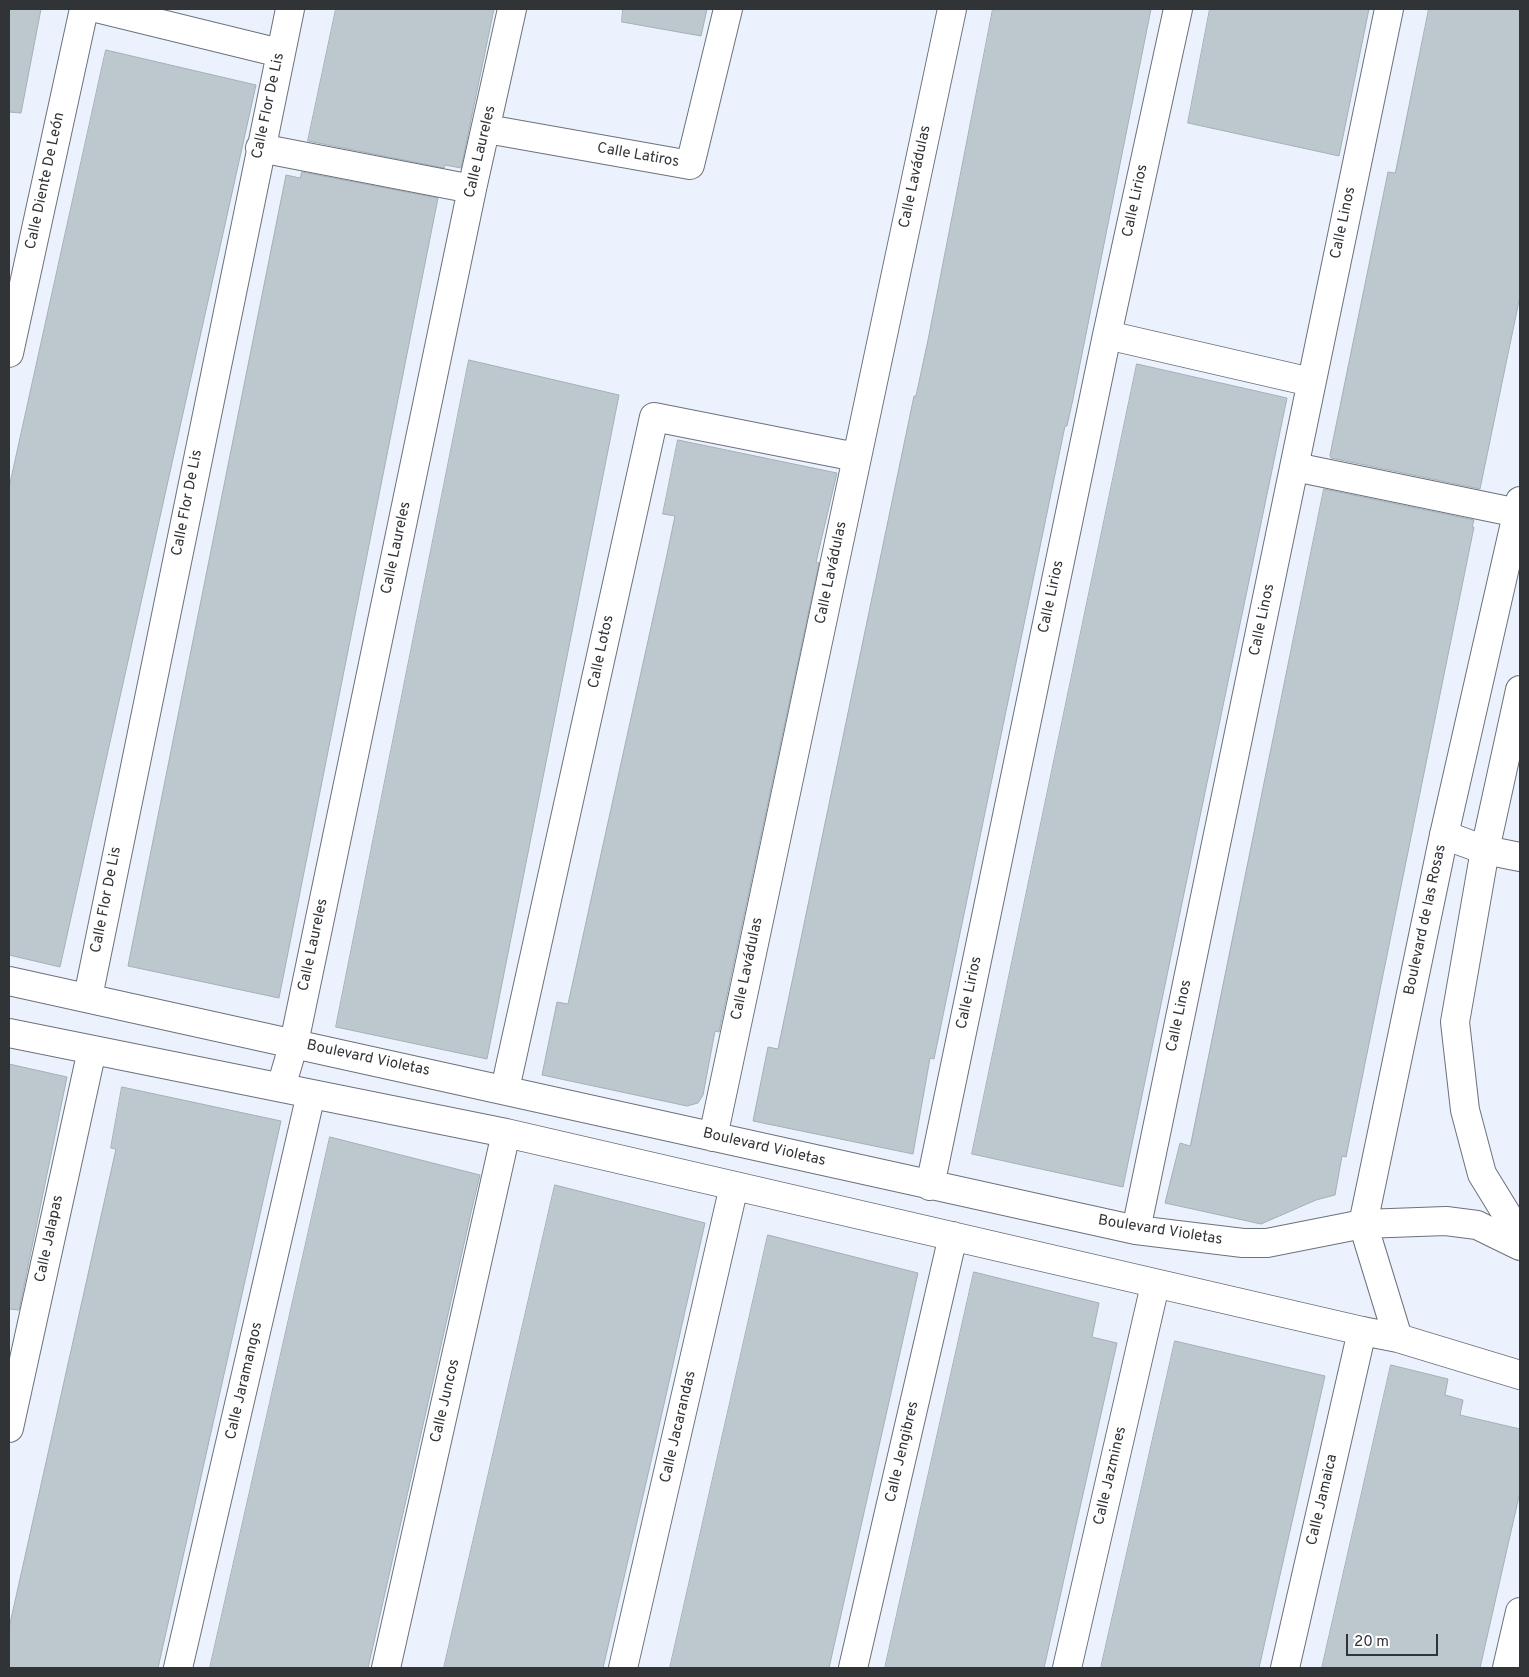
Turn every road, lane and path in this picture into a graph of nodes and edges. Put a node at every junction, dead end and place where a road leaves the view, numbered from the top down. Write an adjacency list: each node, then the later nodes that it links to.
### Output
1 (84, 9): 14 (street, Calle Diente De León)
2 (100, 9): 9 (street)
3 (290, 9): 9 (street, Calle Flor De Lis)
4 (512, 9): 10 (street, Calle Laureles)
5 (728, 9): 10 (street, Calle Latiros)
6 (952, 9): 16 (street, Calle Lavádulas)
7 (1178, 9): 13 (street, Calle Lirios)
8 (1388, 9): 15 (street, Calle Linos)
9 (280, 53): 11 (street, Calle Flor De Lis)
10 (487, 128): 12 (street, Calle Laureles)
11 (260, 148): 12 (street); 24 (street, Calle Flor De Lis)
12 (472, 188): 26 (street, Calle Laureles)
13 (1107, 335): 15 (street); 35 (street, Calle Lirios)
14 (9, 353)
15 (1310, 382): 17 (street, Calle Linos)
16 (856, 457): 29 (street, Calle Lotos); 32 (street, Calle Lavádulas)
17 (1295, 468): 18 (street); 37 (street, Calle Linos)
18 (1519, 507): 20 (street, Boulevard de las Rosas)
19 (1520, 690): 21 (street)
20 (1444, 834): 21 (street); 36 (street, Boulevard de las Rosas)
21 (1485, 850): 22 (street); 39 (street)
22 (1520, 857)
23 (9, 981): 24 (street, Boulevard Violetas)
24 (88, 997): 26 (street, Boulevard Violetas)
25 (9, 1033): 27 (street)
26 (294, 1043): 28 (street, Calle Laureles); 29 (street, Boulevard Violetas)
27 (92, 1050): 28 (street); 45 (street, Calle Jalapas)
28 (281, 1087): 30 (street)
29 (505, 1089): 32 (street, Boulevard Violetas)
30 (312, 1094): 31 (street); 47 (street, Calle Jaramangos)
31 (506, 1134): 33 (street); 48 (street, Calle Juncos)
32 (704, 1135): 33 (street, Calle Lavádulas); 35 (street, Boulevard Violetas)
33 (685, 1175): 34 (street)
34 (734, 1186): 38 (street); 49 (street, Calle Jacarandas)
35 (930, 1186): 37 (street, Boulevard Violetas)
36 (1363, 1224): 37 (street, Boulevard Violetas); 40 (street, Boulevard Violetas); 43 (street, Boulevard de las Rosas)
37 (1136, 1230)
38 (953, 1236): 41 (street); 50 (street, Calle Jengibres)
39 (1520, 1236)
40 (1520, 1246)
41 (1155, 1285): 42 (street); 51 (street, Calle Jazmines)
42 (1362, 1331): 43 (street); 52 (street, Calle Jamaica)
43 (1398, 1338): 44 (street)
44 (1520, 1376)
45 (9, 1428)
46 (1520, 1612): 53 (street)
47 (178, 1668)
48 (386, 1668)
49 (624, 1668)
50 (853, 1668)
51 (1067, 1668)
52 (1285, 1668)
53 (1507, 1668)

